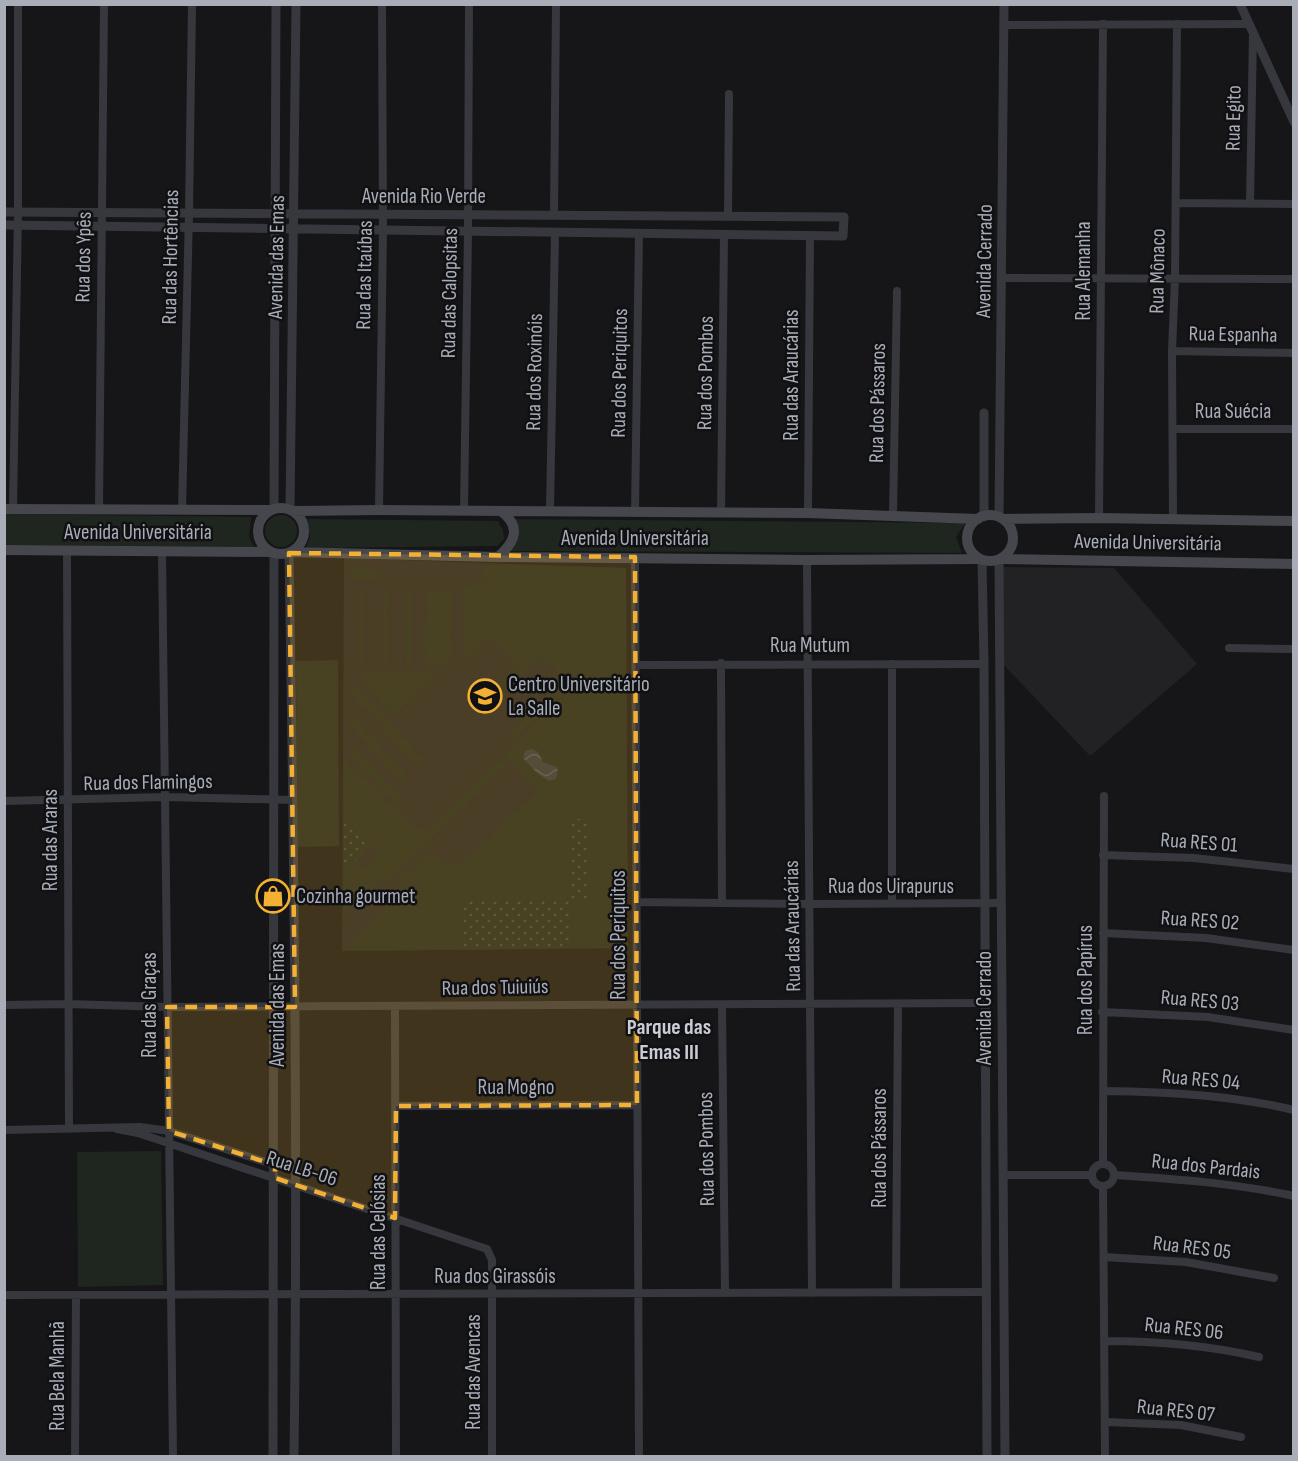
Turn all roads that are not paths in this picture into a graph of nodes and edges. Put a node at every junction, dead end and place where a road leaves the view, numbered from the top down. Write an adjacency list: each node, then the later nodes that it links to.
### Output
1 (18, 4): 21 (street)
2 (104, 4): 22 (street, Rua dos Ypês)
3 (192, 4): 23 (street, Rua das Hortências)
4 (276, 4): 24 (street, Avenida das Emas)
5 (296, 4): 25 (street, Avenida das Emas)
6 (382, 4): 26 (street, Rua das Itaúbas)
7 (469, 4): 27 (street, Rua das Calopsitas)
8 (556, 4): 28 (street)
9 (1004, 4): 13 (street, Avenida Cerrado)
10 (1240, 4): 14 (street)
11 (1103, 24): 12 (street); 13 (street); 43 (street, Rua Alemanha)
12 (1177, 24): 14 (street); 17 (street, Rua Mônaco)
13 (1004, 25): 42 (street, Avenida Cerrado)
14 (1250, 29): 16 (street); 18 (street, Rua Egito)
15 (729, 94): 29 (street)
16 (1293, 122)
17 (1176, 203): 18 (street); 44 (street, Rua Mônaco)
18 (1250, 204): 19 (street)
19 (1293, 204)
20 (4, 212): 21 (street, Avenida Rio Verde)
21 (18, 212): 22 (street, Avenida Rio Verde); 31 (street)
22 (102, 212): 23 (street, Avenida Rio Verde); 32 (street, Rua dos Ypês)
23 (189, 213): 24 (street, Avenida Rio Verde); 33 (street, Rua das Hortências)
24 (274, 213): 25 (street, Avenida Rio Verde); 34 (street, Avenida das Emas)
25 (294, 213): 26 (street, Avenida Rio Verde); 35 (street, Avenida das Emas)
26 (383, 214): 27 (street, Avenida Rio Verde); 36 (street, Rua das Itaúbas)
27 (468, 215): 28 (street, Avenida Rio Verde); 37 (street, Rua das Calopsitas)
28 (554, 215): 29 (street, Avenida Rio Verde)
29 (728, 216): 41 (street, Avenida Rio Verde)
30 (4, 225): 31 (street, Avenida Rio Verde)
31 (18, 225): 32 (street, Avenida Rio Verde); 52 (street)
32 (101, 226): 33 (street, Avenida Rio Verde); 53 (street, Rua dos Ypês)
33 (189, 228): 34 (street, Avenida Rio Verde); 54 (street, Rua das Hortências)
34 (274, 229): 35 (street, Avenida Rio Verde); 55 (street, Avenida das Emas)
35 (294, 229): 36 (street, Avenida Rio Verde); 57 (street, Avenida das Emas)
36 (383, 230): 37 (street, Avenida Rio Verde); 56 (street, Rua das Itaúbas)
37 (468, 231): 38 (street, Avenida Rio Verde); 58 (street, Rua das Calopsitas)
38 (555, 232): 39 (street, Avenida Rio Verde); 60 (street, Rua dos Roxinóis)
39 (639, 234): 40 (street, Avenida Rio Verde); 61 (street, Rua dos Periquitos)
40 (724, 235): 41 (street, Avenida Rio Verde); 62 (street, Rua dos Pombos)
41 (810, 236): 63 (street, Rua das Araucárias)
42 (1002, 278): 43 (street); 66 (street, Avenida Cerrado)
43 (1101, 279): 44 (street); 67 (street, Rua Alemanha)
44 (1175, 279): 45 (street); 47 (street, Rua Mônaco)
45 (1293, 279)
46 (897, 291): 64 (street, Rua dos Pássaros)
47 (1172, 351): 48 (street, Rua Espanha); 50 (street, Rua Mônaco)
48 (1293, 353)
49 (984, 413): 65 (street)
50 (1173, 429): 51 (street, Rua Suécia); 68 (street, Rua Mônaco)
51 (1293, 429)
52 (9, 509): 53 (main road, Avenida Universitária)
53 (99, 509): 54 (main road, Avenida Universitária)
54 (182, 510): 55 (main road, Avenida Universitária)
55 (272, 510): 57 (main road); 74 (main road)
56 (379, 510): 57 (main road, Avenida Universitária); 58 (main road, Avenida Universitária)
57 (292, 511): 73 (main road)
58 (464, 511): 59 (main road, Avenida Universitária)
59 (501, 511): 60 (main road, Avenida Universitária); 75 (main road)
60 (550, 511): 61 (main road, Avenida Universitária)
61 (635, 512): 62 (main road, Avenida Universitária)
62 (721, 513): 63 (main road, Avenida Universitária)
63 (808, 513): 64 (main road, Avenida Universitária)
64 (893, 515): 65 (main road, Avenida Universitária)
65 (981, 518): 66 (main road); 77 (main road)
66 (1001, 518): 67 (main road, Avenida Universitária); 78 (main road)
67 (1099, 518): 68 (main road, Avenida Universitária)
68 (1173, 519): 69 (main road, Avenida Universitária)
69 (1293, 521)
70 (4, 550): 71 (main road, Avenida Universitária)
71 (67, 551): 72 (main road, Avenida Universitária); 93 (street, Rua das Araras)
72 (162, 552): 74 (main road, Avenida Universitária); 89 (street, Rua das Graças)
73 (290, 552): 74 (main road); 75 (main road, Avenida Universitária); 91 (street, Avenida das Emas)
74 (272, 553): 90 (street, Avenida das Emas)
75 (498, 557): 76 (main road, Avenida Universitária)
76 (635, 557): 79 (main road, Avenida Universitária); 85 (street, Rua dos Periquitos)
77 (981, 559): 78 (main road); 79 (main road, Avenida Universitária); 87 (street, Avenida Cerrado)
78 (1000, 559): 80 (main road, Avenida Universitária); 100 (street, Avenida Cerrado)
79 (807, 560): 84 (street, Rua das Araucárias)
80 (1293, 564)
81 (1229, 648): 82 (street)
82 (1293, 649)
83 (721, 663): 84 (street, Rua Mutum); 85 (street, Rua Mutum); 97 (street)
84 (809, 663): 86 (street, Rua Mutum); 101 (street, Rua das Araucárias)
85 (636, 664): 96 (street, Rua dos Periquitos)
86 (892, 664): 87 (street, Rua Mutum); 98 (street)
87 (984, 664): 99 (street, Avenida Cerrado)
88 (1104, 796): 94 (street, Rua dos Papírus)
89 (166, 797): 90 (street, Rua dos Flamingos); 93 (street, Rua dos Flamingos); 114 (street, Rua das Graças)
90 (272, 799): 91 (street, Rua dos Flamingos); 112 (street, Avenida das Emas)
91 (293, 800): 113 (street, Avenida das Emas)
92 (4, 801): 93 (street, Rua dos Flamingos)
93 (68, 801): 105 (street, Rua das Araras)
94 (1103, 855): 95 (street, Rua RES 01); 102 (street, Rua dos Papírus)
95 (1293, 869)
96 (637, 902): 97 (street, Rua dos Uirapurus); 106 (street, Rua dos Periquitos)
97 (722, 902): 101 (street, Rua dos Uirapurus)
98 (892, 903): 99 (street, Rua dos Uirapurus); 101 (street, Rua dos Uirapurus)
99 (985, 903): 100 (street, Rua dos Uirapurus); 104 (street, Avenida Cerrado)
100 (1001, 903): 128 (street, Avenida Cerrado)
101 (808, 904): 107 (street, Rua das Araucárias)
102 (1103, 933): 103 (street, Rua RES 02); 115 (street, Rua dos Papírus)
103 (1293, 950)
104 (985, 1003): 108 (street, Rua dos Tuiuiús); 139 (street, Avenida Cerrado)
105 (69, 1004): 109 (street, Rua dos Tuiuiús); 114 (street, Rua dos Tuiuiús); 121 (street, Rua das Araras)
106 (636, 1004): 110 (street, Rua dos Tuiuiús); 111 (street, Rua dos Tuiuiús); 118 (street, Rua dos Periquitos)
107 (811, 1004): 108 (street, Rua dos Tuiuiús); 110 (street, Rua dos Tuiuiús); 143 (street, Rua das Araucárias)
108 (898, 1004): 144 (street, Rua dos Pássaros)
109 (4, 1005)
110 (722, 1005): 142 (street, Rua dos Pombos)
111 (395, 1006): 113 (street, Rua dos Tuiuiús); 119 (street, Rua das Celósias)
112 (273, 1007): 113 (street, Rua dos Tuiuiús); 114 (street, Rua dos Tuiuiús); 127 (street, Avenida das Emas)
113 (295, 1007): 132 (street, Avenida das Emas)
114 (167, 1008): 124 (street, Rua das Graças)
115 (1102, 1012): 116 (street, Rua RES 03); 117 (street, Rua dos Papírus)
116 (1293, 1030)
117 (1104, 1091): 120 (street, Rua RES 04); 126 (street, Rua dos Papírus)
118 (637, 1105): 119 (street, Rua Mogno); 141 (street, Rua dos Periquitos)
119 (396, 1106): 135 (street, Rua das Celósias)
120 (1293, 1110)
121 (69, 1129): 122 (street); 123 (street)
122 (117, 1129): 124 (street, Rua LB-06); 125 (street, Rua LB-06)
123 (4, 1130)
124 (169, 1131): 125 (street, Rua das Graças); 127 (street, Rua LB-06)
125 (169, 1145): 131 (street, Rua LB-06); 150 (street, Rua das Graças)
126 (1102, 1164): 129 (street); 130 (street)
127 (275, 1165): 131 (street, Avenida das Emas)
128 (1003, 1175): 129 (street); 163 (street, Avenida Cerrado)
129 (1092, 1175): 133 (street)
130 (1115, 1175): 133 (street); 134 (street, Rua dos Pardais)
131 (275, 1178): 132 (street, Rua LB-06); 145 (street, Avenida das Emas)
132 (295, 1185): 135 (street, Rua LB-06); 146 (street, Avenida das Emas)
133 (1103, 1186): 137 (street)
134 (1293, 1196)
135 (395, 1218): 136 (street, Rua LB-06); 147 (street, Rua das Celósias)
136 (490, 1252): 140 (street, Rua das Avencas)
137 (1104, 1257): 138 (street, Rua RES 05); 151 (street)
138 (1274, 1278)
139 (986, 1292): 144 (street, Rua dos Girassóis); 162 (street, Avenida Cerrado)
140 (491, 1293): 141 (street, Rua dos Girassóis); 147 (street, Rua dos Girassóis); 160 (street, Rua das Avencas)
141 (638, 1293): 142 (street, Rua dos Girassóis); 161 (street, Rua dos Periquitos)
142 (725, 1293): 143 (street, Rua dos Girassóis)
143 (812, 1293): 144 (street, Rua dos Girassóis)
144 (896, 1293)
145 (272, 1294): 146 (street, Rua dos Girassóis); 150 (street, Rua dos Girassóis); 157 (street, Avenida das Emas)
146 (296, 1294): 147 (street, Rua dos Girassóis); 158 (street, Avenida das Emas)
147 (396, 1294): 159 (street, Rua das Celósias)
148 (4, 1295): 149 (street, Rua dos Girassóis)
149 (76, 1295): 150 (street, Rua dos Girassóis); 155 (street, Rua Bela Manhã)
150 (172, 1295): 156 (street, Rua das Graças)
151 (1104, 1341): 152 (street, Rua RES 06); 153 (street)
152 (1259, 1357)
153 (1106, 1422): 154 (street, Rua RES 07); 164 (street)
154 (1241, 1437)
155 (75, 1456)
156 (173, 1456)
157 (273, 1456)
158 (294, 1456)
159 (396, 1456)
160 (492, 1456)
161 (639, 1456)
162 (987, 1456)
163 (1005, 1456)
164 (1105, 1456)

